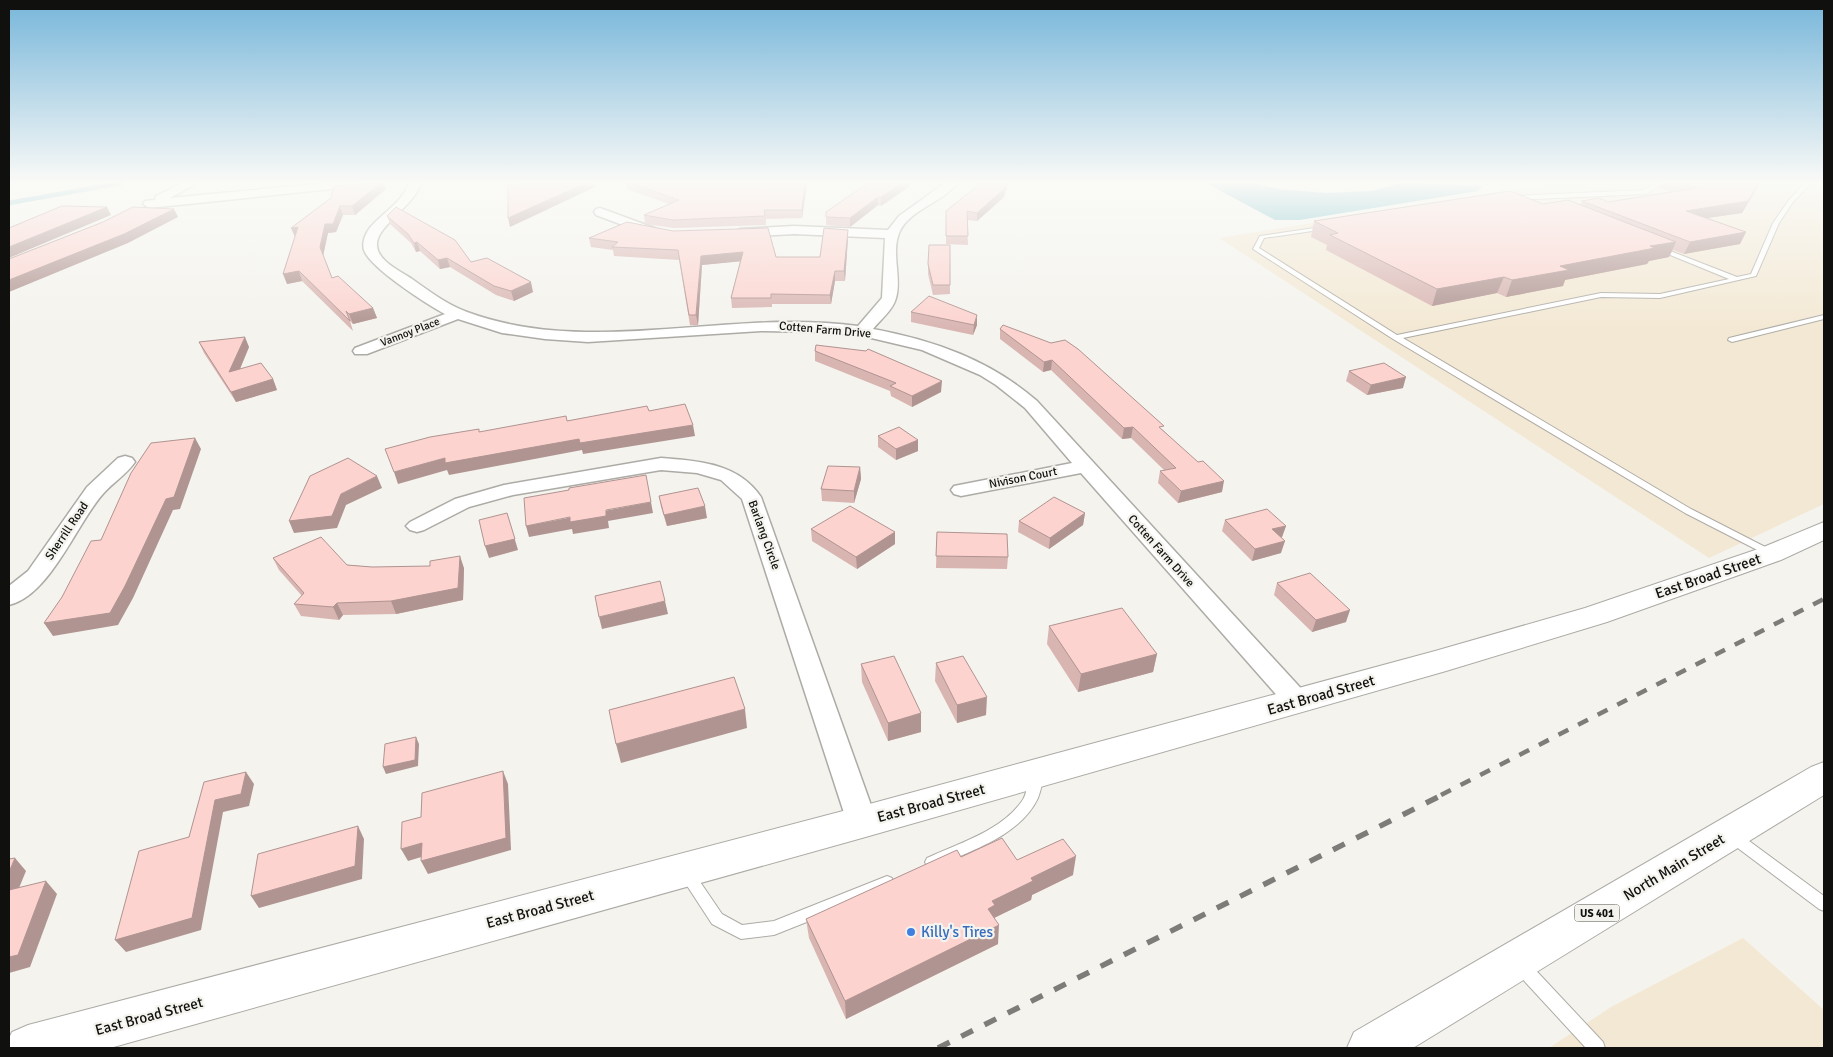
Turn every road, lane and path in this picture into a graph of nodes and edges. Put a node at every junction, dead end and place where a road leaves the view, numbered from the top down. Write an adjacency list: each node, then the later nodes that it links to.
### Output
1 (374, 232): 12 (street, Cotten Farm Drive)
2 (660, 232): 7 (street)
3 (756, 232): 8 (street)
4 (851, 232): 9 (street)
5 (1291, 232): 15 (lane)
6 (1772, 232): 11 (lane)
7 (663, 233)
8 (729, 234)
9 (892, 234): 14 (street)
10 (1653, 247): 11 (lane)
11 (1736, 279): 15 (lane)
12 (458, 314): 14 (street, Cotten Farm Drive); 17 (street, Vannoy Place)
13 (1824, 317): 16 (lane)
14 (862, 331): 19 (street, Cotten Farm Drive)
15 (1396, 337): 23 (lane)
16 (1732, 340)
17 (361, 351)
18 (125, 462): 24 (street, Sherrill Road)
19 (1085, 466): 20 (street, Nivison Court); 25 (street, Cotten Farm Drive)
20 (961, 490)
21 (417, 526): 28 (street, Barlang Circle)
22 (1824, 530): 23 (main road, East Broad Street)
23 (1771, 554): 25 (main road, East Broad Street)
24 (9, 597)
25 (1298, 702): 26 (main road, East Broad Street)
26 (1035, 774): 28 (main road, East Broad Street); 30 (lane)
27 (1819, 787): 29 (main road, North Main Street / US 401)
28 (862, 822): 31 (main road, East Broad Street)
29 (1729, 834): 33 (lane); 34 (main road, North Main Street / US 401)
30 (920, 868)
31 (684, 870): 32 (lane); 35 (main road, East Broad Street)
32 (903, 877)
33 (1824, 904)
34 (1517, 960): 36 (main road, North Main Street / US 401); 37 (lane)
35 (28, 1048)
36 (1370, 1048)
37 (1597, 1048)

